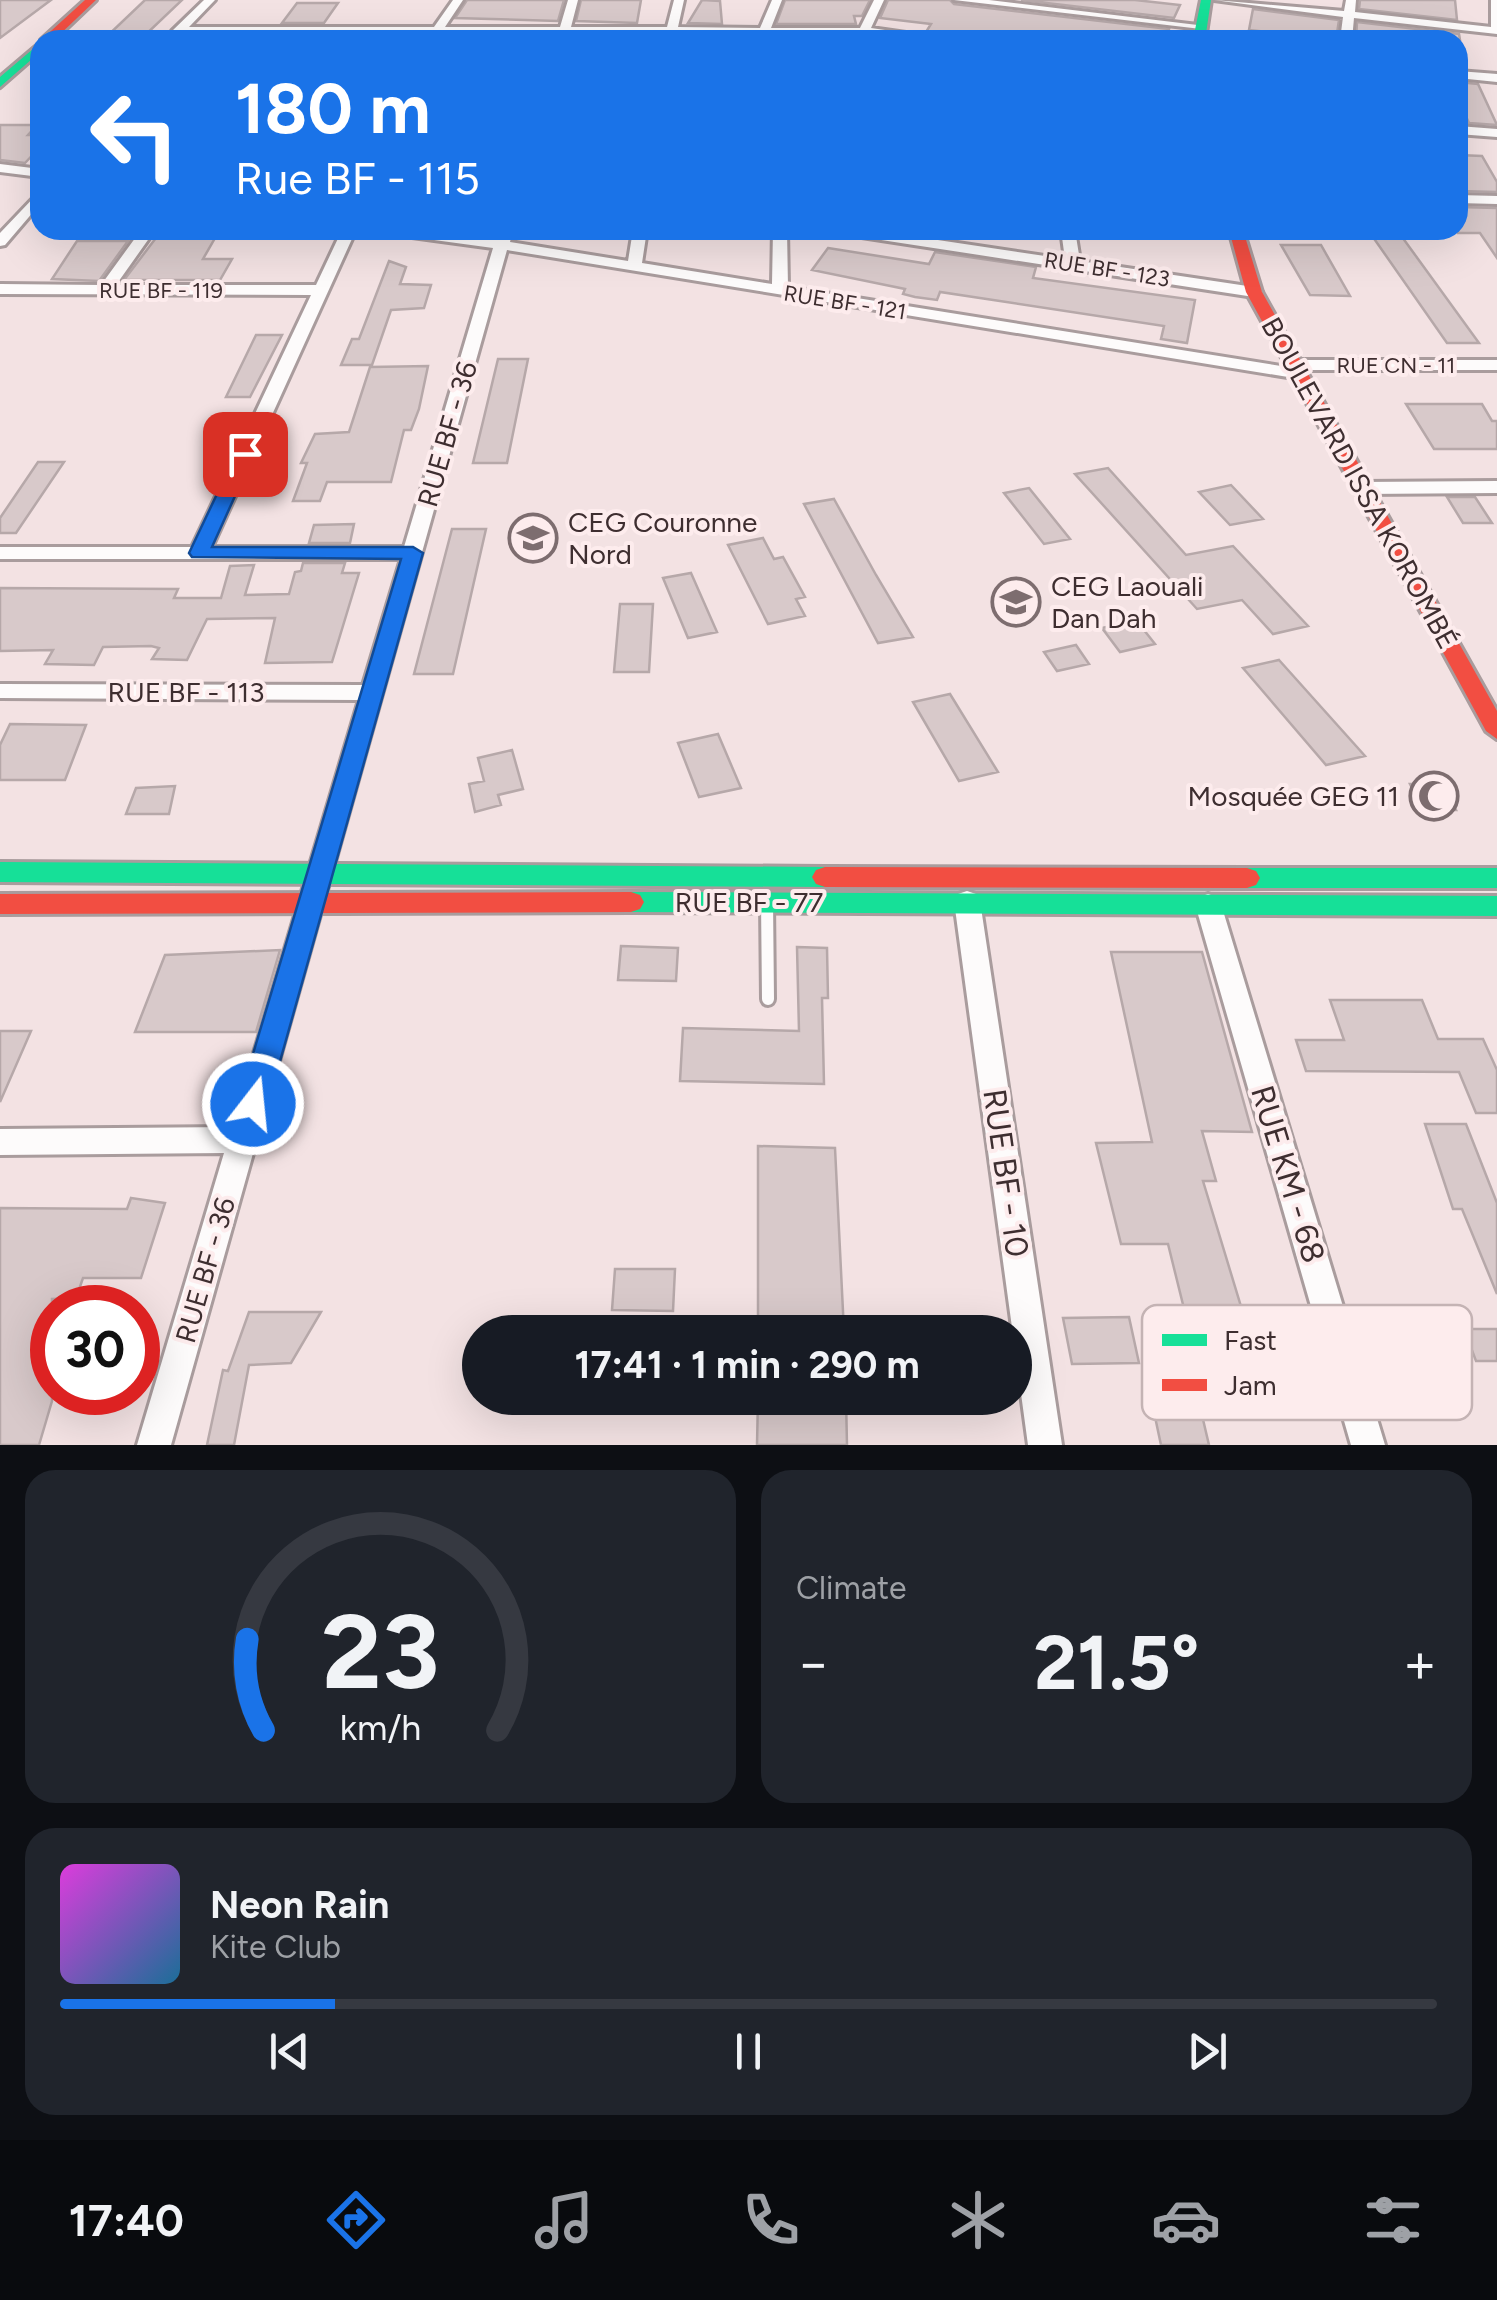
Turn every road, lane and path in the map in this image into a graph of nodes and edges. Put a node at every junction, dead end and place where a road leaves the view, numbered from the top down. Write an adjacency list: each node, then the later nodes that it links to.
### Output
1 (91, 0): 15 (main road)
2 (210, 0): 16 (street)
3 (458, 0): 17 (street)
4 (573, 0): 18 (street)
5 (679, 0): 19 (street)
6 (778, 0): 20 (street)
7 (880, 0): 21 (street)
8 (959, 0): 22 (street)
9 (1206, 0): 23 (main road)
10 (1219, 0): 13 (street)
11 (1351, 0): 13 (street)
12 (1496, 0): 14 (street)
13 (1348, 14): 24 (street); 25 (street)
14 (1497, 17): 25 (street)
15 (57, 30)
16 (180, 30)
17 (438, 30)
18 (564, 30)
19 (670, 30)
20 (764, 30)
21 (865, 30)
22 (1178, 30)
23 (1201, 30)
24 (1347, 30)
25 (1497, 30)
26 (30, 55): 29 (main road)
27 (1468, 76): 28 (street)
28 (1497, 78)
29 (0, 83)
30 (1468, 131): 31 (street)
31 (1497, 133)
32 (0, 168): 33 (street)
33 (30, 172)
34 (1468, 200): 35 (street)
35 (1497, 200)
36 (30, 207): 46 (street)
37 (141, 240): 50 (street)
38 (344, 240): 51 (street)
39 (503, 240): 59 (street, RUE BF - 36)
40 (517, 240): 48 (street, RUE BF - 121)
41 (638, 240): 48 (street)
42 (780, 240): 52 (street)
43 (910, 240): 47 (street, RUE BF - 123)
44 (1070, 240): 47 (street)
45 (1239, 240): 53 (main road, BOULEVARD ISSA KOROMBÉ)
46 (0, 242)
47 (1074, 264): 53 (street, RUE BF - 123)
48 (634, 267): 52 (street, RUE BF - 121)
49 (0, 290): 50 (street, RUE BF - 119)
50 (104, 290): 51 (street, RUE BF - 119)
51 (321, 290): 58 (street)
52 (780, 291): 55 (street, RUE BF - 121)
53 (1254, 292): 55 (main road, BOULEVARD ISSA KOROMBÉ)
54 (1497, 365): 55 (street, RUE CN - 11)
55 (1297, 370): 56 (main road, BOULEVARD ISSA KOROMBÉ)
56 (1362, 488): 57 (street); 63 (main road, BOULEVARD ISSA KOROMBÉ)
57 (1497, 488)
58 (199, 553): 59 (street); 60 (street)
59 (413, 553): 62 (street, RUE BF - 36)
60 (0, 554)
61 (0, 690): 62 (street, RUE BF - 113)
62 (372, 692): 65 (street, RUE BF - 36)
63 (1497, 731)
64 (0, 872): 65 (main road, RUE BF - 77)
65 (319, 877): 66 (main road, RUE BF - 77); 71 (street, RUE BF - 36)
66 (766, 877): 67 (main road, RUE BF - 77); 69 (lane)
67 (1497, 878)
68 (967, 901): 69 (main road, RUE BF - 77); 72 (main road, RUE BF - 77); 80 (street, RUE BF - 10)
69 (766, 902): 71 (main road, RUE BF - 77); 74 (lane)
70 (0, 904): 71 (main road, RUE BF - 77)
71 (311, 904): 75 (street, RUE BF - 36)
72 (1208, 904): 73 (main road, RUE BF - 77); 77 (street, RUE KM - 68)
73 (1497, 906)
74 (768, 999)
75 (242, 1140): 76 (street); 79 (street, RUE BF - 36)
76 (0, 1142)
77 (1327, 1305)
78 (1361, 1420): 81 (street, RUE KM - 68)
79 (154, 1445)
80 (1045, 1445)
81 (1368, 1445)

